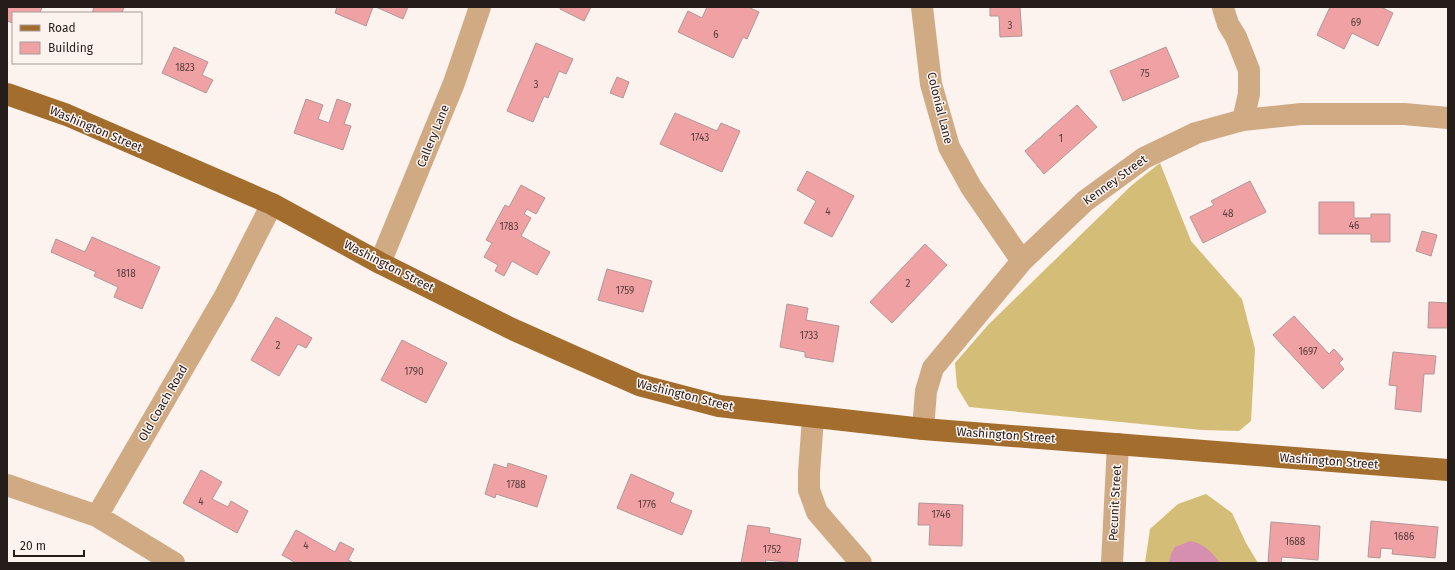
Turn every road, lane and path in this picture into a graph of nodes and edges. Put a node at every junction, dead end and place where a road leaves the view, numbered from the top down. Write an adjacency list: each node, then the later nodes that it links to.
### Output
1 (480, 7): 9 (street, Callery Lane)
2 (922, 7): 8 (street, Colonial Lane)
3 (1223, 8): 6 (street)
4 (7, 94): 7 (main road, Washington Street)
5 (1448, 118): 6 (street, Kenney Street)
6 (1244, 120): 8 (street, Kenney Street)
7 (272, 204): 9 (main road, Washington Street); 15 (street, Old Coach Road)
8 (1022, 261): 11 (street, Kenney Street)
9 (380, 263): 10 (main road, Washington Street)
10 (813, 418): 11 (main road, Washington Street); 17 (street)
11 (923, 429): 12 (main road, Washington Street)
12 (1118, 444): 13 (main road, Washington Street); 18 (street, Pecunit Street)
13 (1448, 470)
14 (7, 485): 15 (street)
15 (97, 516): 16 (street)
16 (174, 563)
17 (861, 563)
18 (1112, 563)

